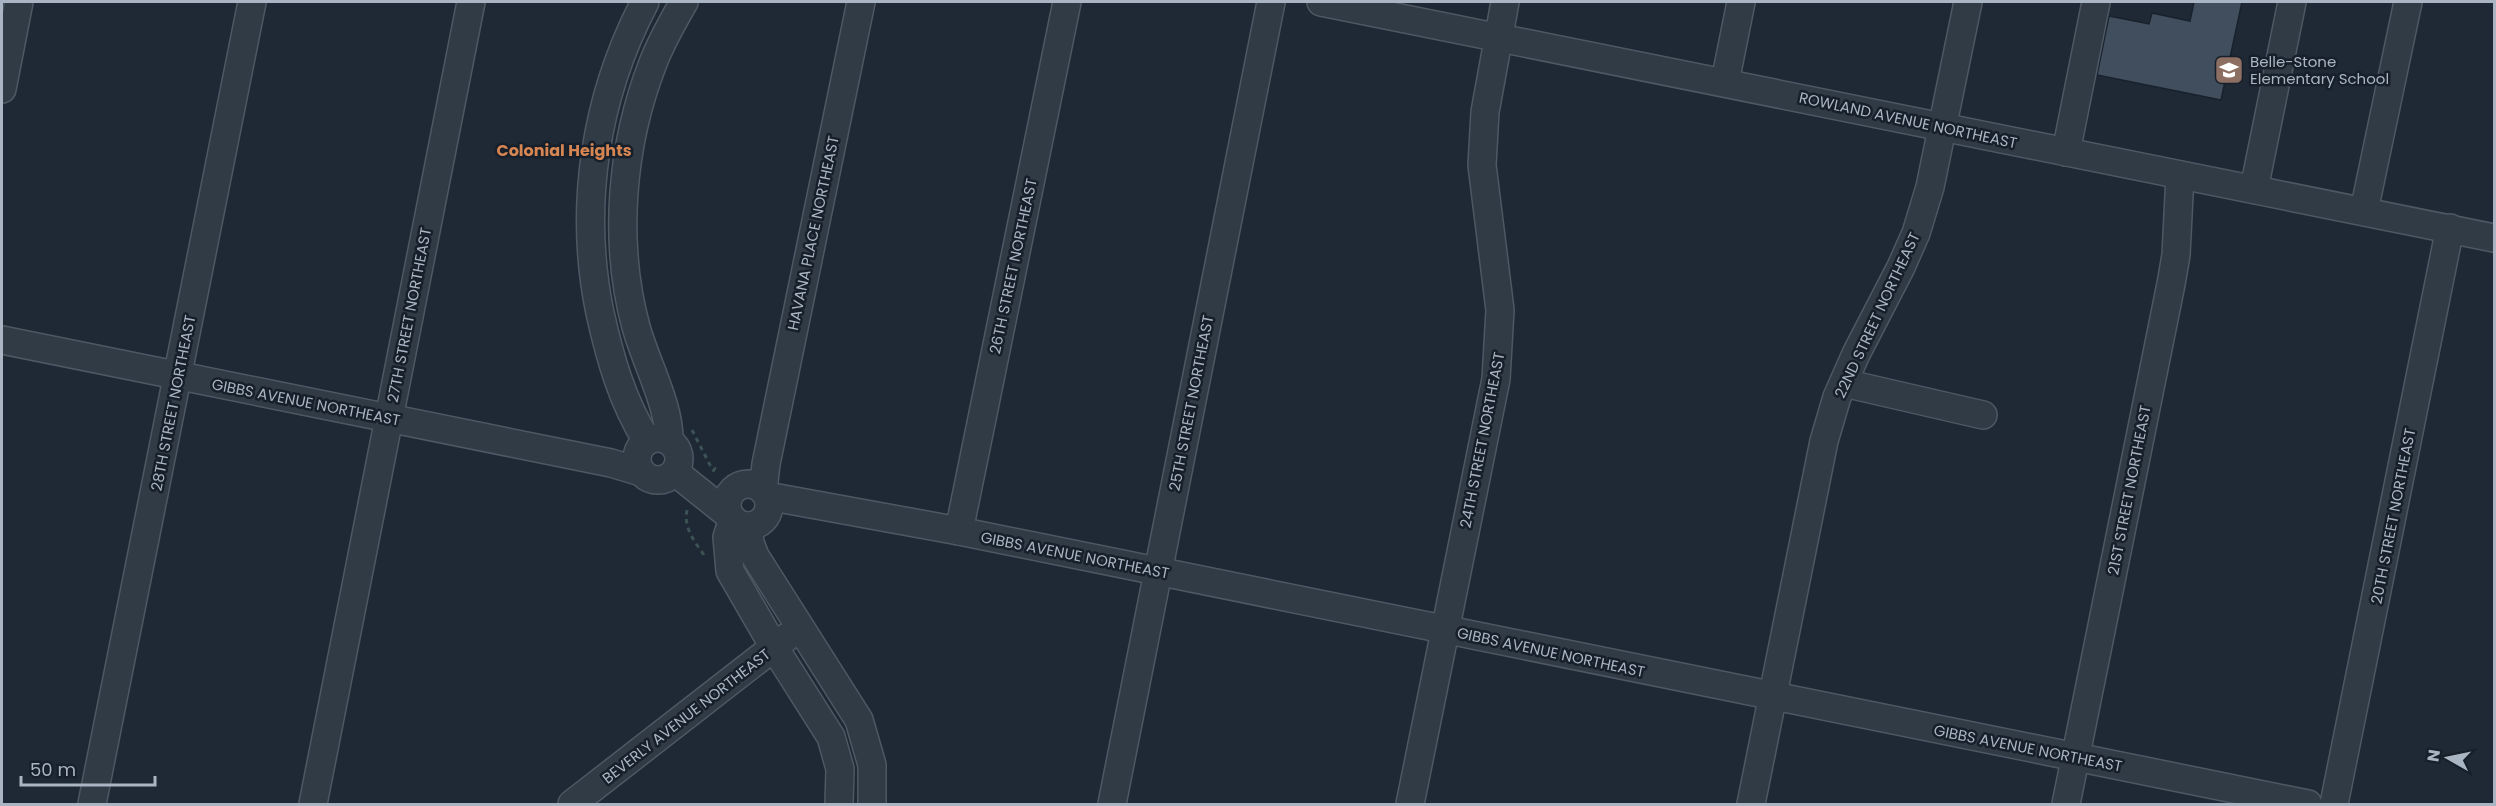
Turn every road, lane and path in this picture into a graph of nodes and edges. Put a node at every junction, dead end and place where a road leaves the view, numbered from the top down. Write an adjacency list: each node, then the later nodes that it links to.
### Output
1 (19, 2): 18 (street)
2 (252, 2): 29 (street, 28TH STREET NORTHEAST)
3 (471, 2): 32 (street, 27TH STREET NORTHEAST)
4 (645, 2): 21 (street)
5 (684, 2): 22 (street)
6 (861, 2): 35 (street, HAVANA PLACE NORTHEAST)
7 (1067, 2): 37 (street, 26TH STREET NORTHEAST)
8 (1271, 2): 38 (street, 25TH STREET NORTHEAST)
9 (1321, 2): 16 (street, ROWLAND AVENUE NORTHEAST)
10 (1505, 2): 16 (street, 24TH STREET NORTHEAST)
11 (1741, 2): 17 (street)
12 (1968, 2): 19 (street, 22ND STREET NORTHEAST)
13 (2096, 2): 20 (street)
14 (2292, 2): 24 (street)
15 (2408, 2): 25 (street)
16 (1498, 36): 17 (street, ROWLAND AVENUE NORTHEAST); 40 (street, 24TH STREET NORTHEAST)
17 (1725, 82): 19 (street, ROWLAND AVENUE NORTHEAST)
18 (2, 89)
19 (1942, 127): 20 (street, ROWLAND AVENUE NORTHEAST); 30 (street, 22ND STREET NORTHEAST)
20 (2066, 152): 23 (street, ROWLAND AVENUE NORTHEAST)
21 (595, 156): 22 (street); 33 (street)
22 (628, 160): 33 (street)
23 (2180, 175): 24 (street, ROWLAND AVENUE NORTHEAST); 43 (street, 21ST STREET NORTHEAST)
24 (2254, 189): 25 (street, ROWLAND AVENUE NORTHEAST)
25 (2364, 211): 26 (street, ROWLAND AVENUE NORTHEAST)
26 (2450, 228): 27 (street, ROWLAND AVENUE NORTHEAST); 54 (street, 20TH STREET NORTHEAST)
27 (2494, 238)
28 (2, 340): 29 (street, GIBBS AVENUE NORTHEAST)
29 (178, 376): 32 (street, GIBBS AVENUE NORTHEAST); 44 (street, 28TH STREET NORTHEAST)
30 (1844, 382): 31 (street); 42 (street, 22ND STREET NORTHEAST)
31 (1983, 415)
32 (388, 418): 33 (street, GIBBS AVENUE NORTHEAST); 45 (street, 27TH STREET NORTHEAST)
33 (663, 453): 34 (path); 36 (street, GIBBS AVENUE NORTHEAST)
34 (715, 468)
35 (768, 491): 36 (street); 36 (street); 37 (street, GIBBS AVENUE NORTHEAST)
36 (734, 516): 39 (street); 41 (street)
37 (959, 531): 38 (street, GIBBS AVENUE NORTHEAST)
38 (1158, 571): 40 (street, GIBBS AVENUE NORTHEAST); 49 (street, 25TH STREET NORTHEAST)
39 (800, 627): 41 (street, BEVERLY AVENUE NORTHEAST); 48 (street)
40 (1444, 630): 42 (street, GIBBS AVENUE NORTHEAST); 50 (street, 24TH STREET NORTHEAST)
41 (774, 647): 46 (street, BEVERLY AVENUE NORTHEAST); 47 (street)
42 (1773, 697): 43 (street, GIBBS AVENUE NORTHEAST); 51 (street, 22ND STREET NORTHEAST)
43 (2075, 757): 52 (street, 21ST STREET NORTHEAST); 53 (street, GIBBS AVENUE NORTHEAST)
44 (92, 804)
45 (313, 804)
46 (572, 804)
47 (839, 804)
48 (872, 804)
49 (1112, 804)
50 (1410, 804)
51 (1751, 804)
52 (2066, 804)
53 (2308, 804)
54 (2334, 804)

